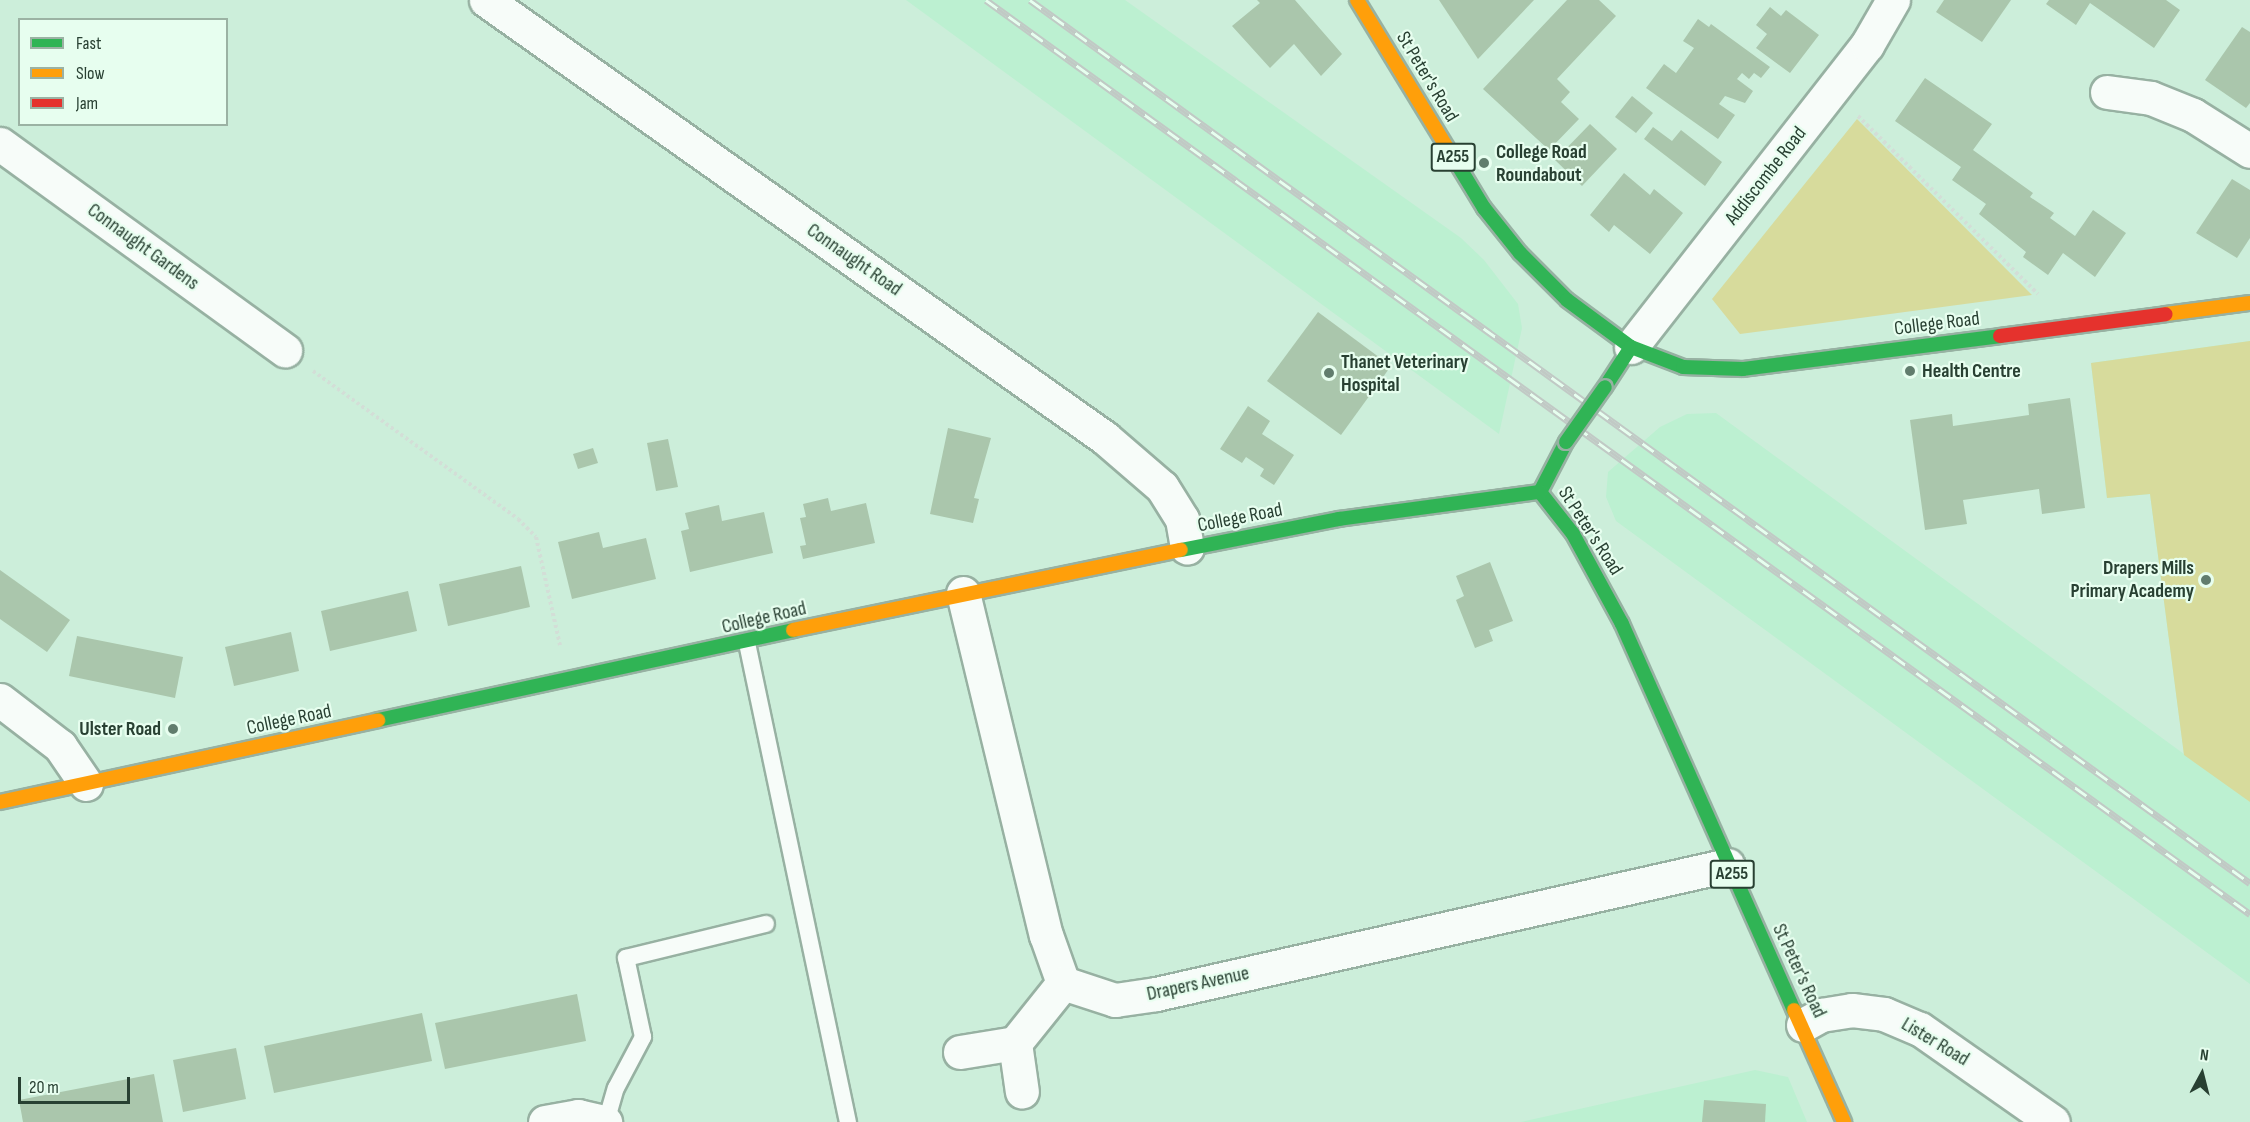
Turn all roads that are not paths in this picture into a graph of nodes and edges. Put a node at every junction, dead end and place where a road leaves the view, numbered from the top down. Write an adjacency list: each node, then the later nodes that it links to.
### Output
1 (486, 0): 11 (street, Connaught Road)
2 (1357, 0): 8 (main road, St Peter's Road / A255)
3 (1893, 0): 8 (street, Addiscombe Road)
4 (2107, 92): 6 (street)
5 (0, 144): 9 (street, Connaught Gardens)
6 (2250, 151)
7 (2250, 303): 8 (main road, College Road)
8 (1631, 347): 10 (main road, St Peter's Road, bridge)
9 (285, 350)
10 (1540, 492): 11 (main road, College Road); 17 (main road, St Peter's Road / A255)
11 (1187, 548): 12 (main road, College Road)
12 (963, 593): 13 (main road, College Road); 19 (street)
13 (747, 643): 15 (main road, College Road); 26 (lane)
14 (0, 700): 15 (street)
15 (86, 784): 16 (main road, College Road)
16 (0, 802)
17 (1728, 865): 19 (street, Drapers Avenue); 20 (main road, St Peter's Road / A255)
18 (766, 924): 25 (lane)
19 (1063, 983): 21 (street)
20 (1803, 1025): 27 (main road, St Peter's Road / A255); 28 (street, Lister Road)
21 (1015, 1043): 22 (street); 23 (street)
22 (960, 1053)
23 (1022, 1092)
24 (545, 1122): 25 (street)
25 (606, 1122)
26 (848, 1122)
27 (1844, 1122)
28 (2053, 1122)

